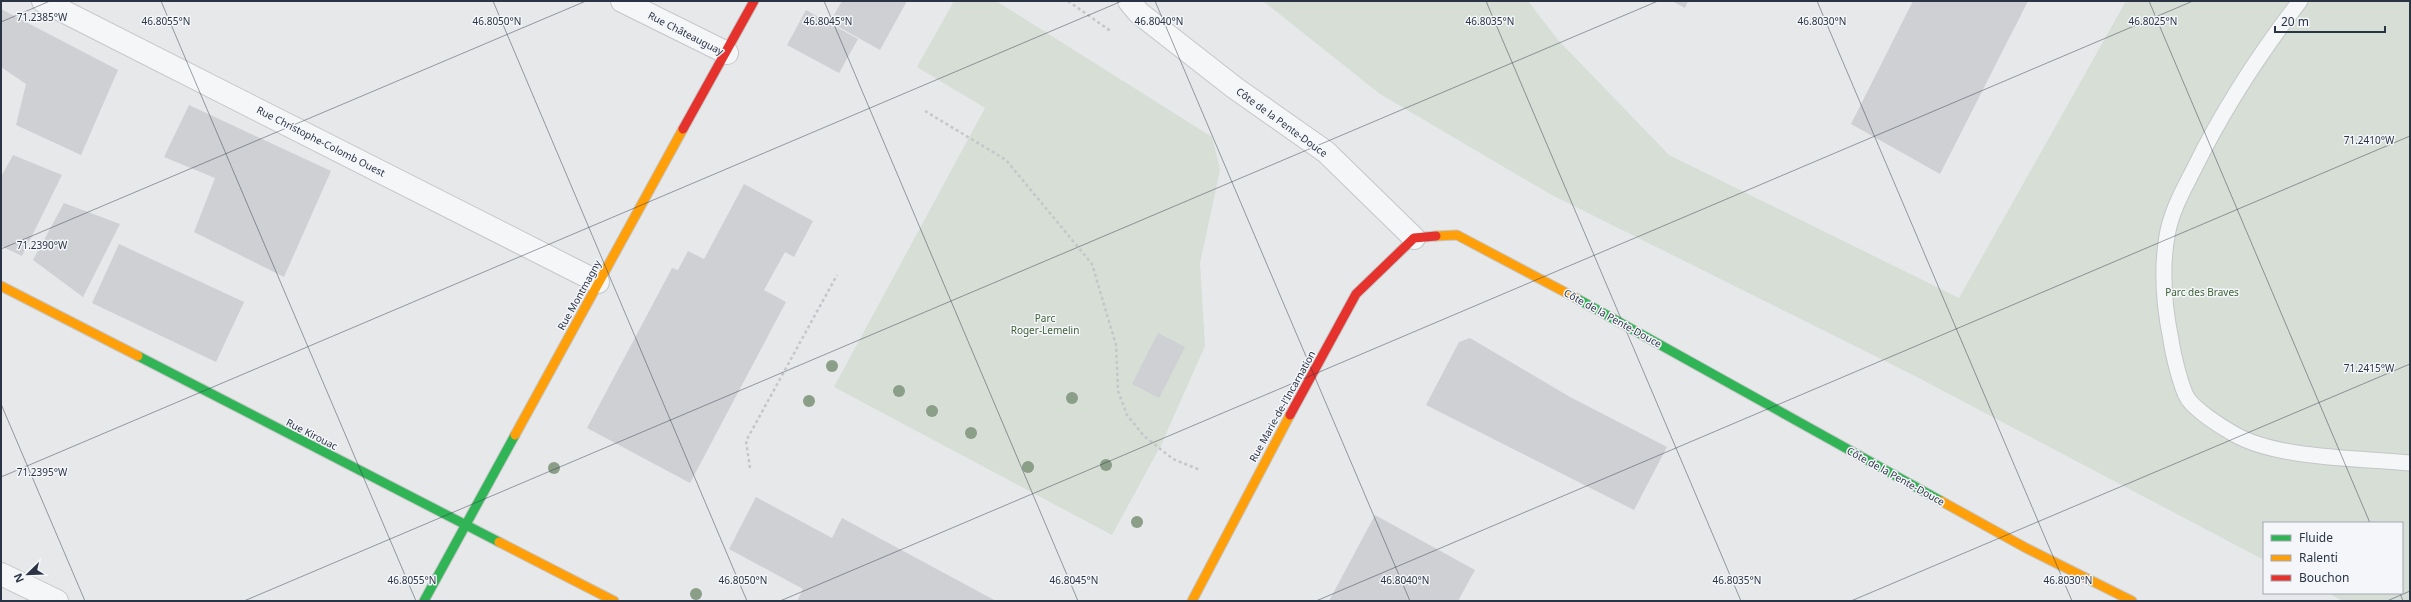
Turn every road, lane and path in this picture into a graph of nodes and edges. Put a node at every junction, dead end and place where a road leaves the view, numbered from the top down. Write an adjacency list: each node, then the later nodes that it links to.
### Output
1 (43, 1): 10 (street, Rue Christophe-Colomb Ouest)
2 (622, 1): 6 (street, Rue Châteauguay)
3 (754, 1): 6 (street, Rue Montmagny)
4 (1129, 1): 8 (street, Côte de la Pente-Douce)
5 (2300, 1): 12 (lane)
6 (727, 53): 10 (street, Rue Montmagny)
7 (926, 111): 14 (path)
8 (1414, 238): 20 (street, Rue Marie-de-l'Incarnation); 21 (street, Côte de la Pente-Douce)
9 (836, 274): 13 (path)
10 (598, 282): 15 (street, Rue Montmagny)
11 (1, 286): 15 (street, Rue Kirouac)
12 (2410, 463)
13 (750, 468)
14 (1200, 470)
15 (466, 526): 18 (street, Rue Montmagny); 19 (street, Rue Kirouac)
16 (1, 574): 17 (street)
17 (57, 601)
18 (424, 601)
19 (614, 601)
20 (1192, 601)
21 (2132, 601)

